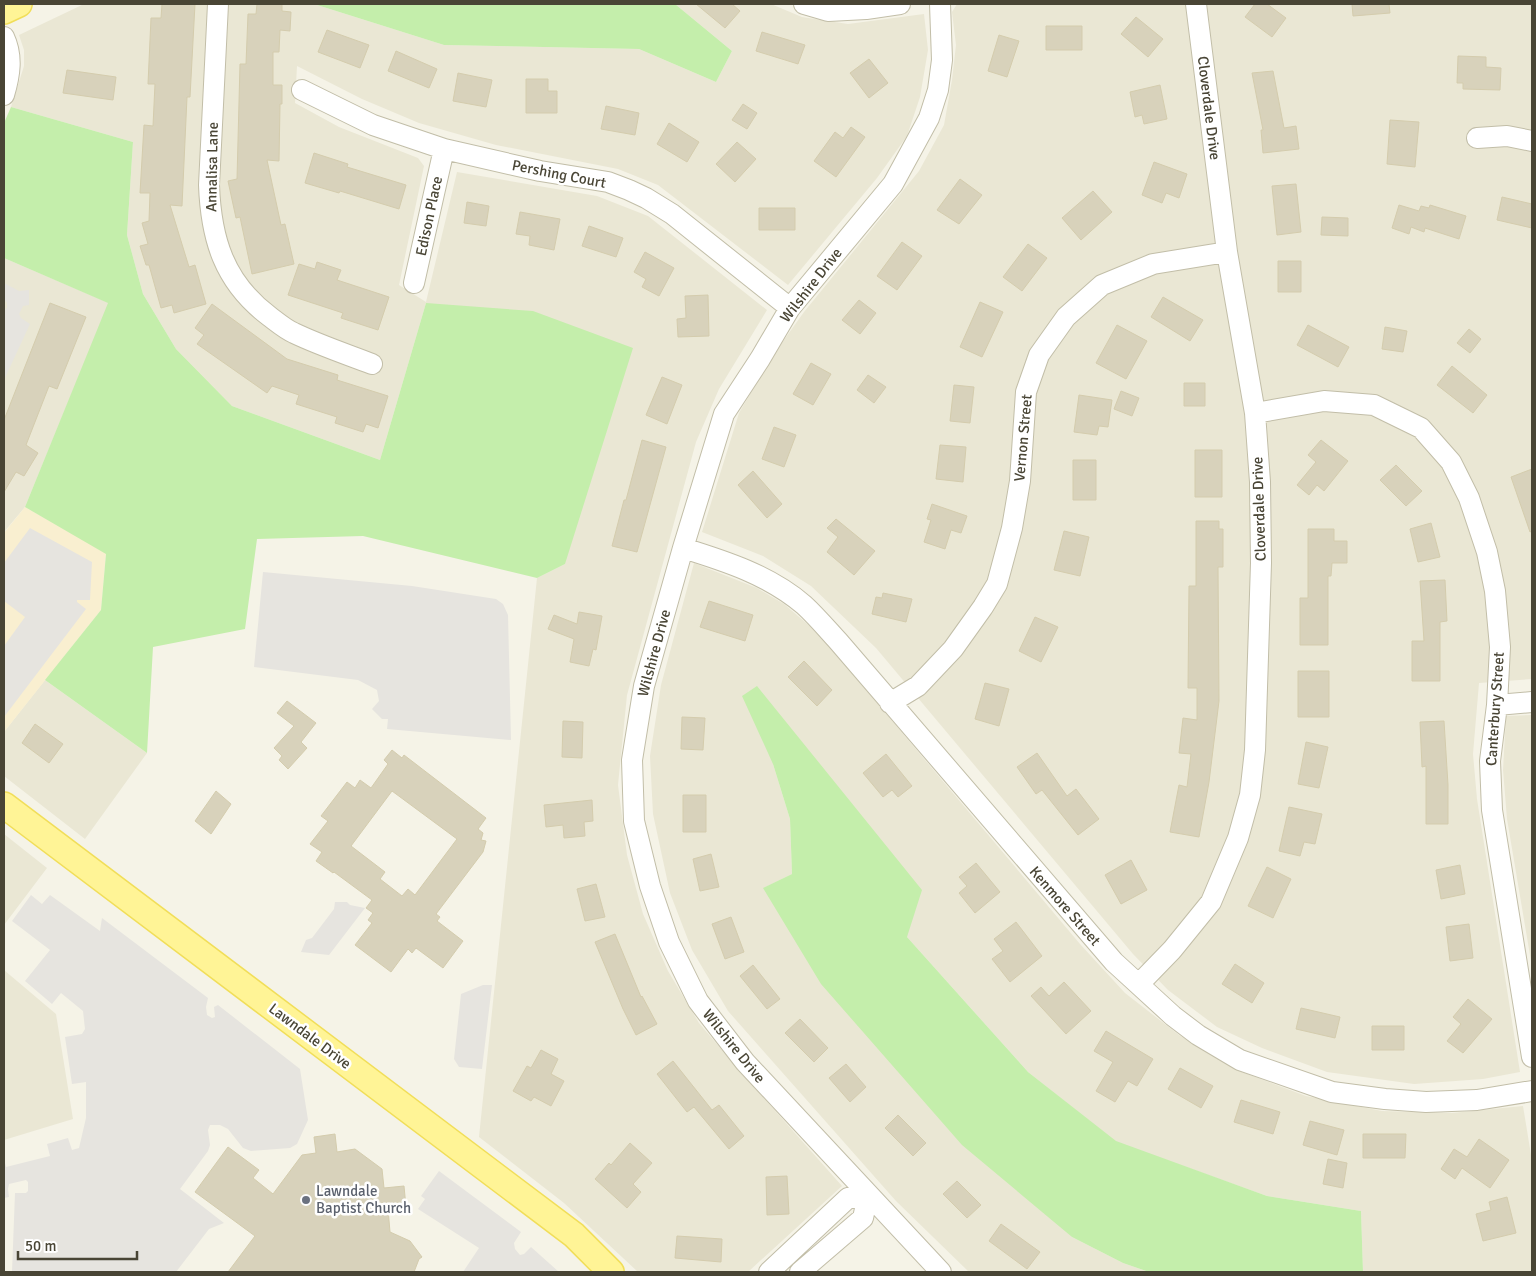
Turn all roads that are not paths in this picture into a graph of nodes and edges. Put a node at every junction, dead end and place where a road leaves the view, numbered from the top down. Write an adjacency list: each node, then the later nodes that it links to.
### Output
1 (19, 4): 7 (main road)
2 (218, 4): 17 (street, Annalisa Lane)
3 (804, 4): 4 (street)
4 (900, 4)
5 (940, 4): 16 (street, Wilshire Drive)
6 (1196, 4): 14 (street, Cloverdale Drive)
7 (4, 11)
8 (4, 37): 10 (street)
9 (302, 90): 13 (street, Pershing Court)
10 (4, 94)
11 (1477, 138): 12 (street)
12 (1532, 141)
13 (444, 150): 15 (street, Edison Place); 16 (street, Pershing Court)
14 (1227, 252): 18 (street, Cloverdale Drive); 21 (street, Vernon Street)
15 (414, 283)
16 (790, 308): 19 (street, Wilshire Drive)
17 (372, 364)
18 (1255, 413): 22 (street, Canterbury Street); 24 (street, Cloverdale Drive)
19 (683, 548): 21 (street, Kenmore Street); 27 (street, Wilshire Drive)
20 (1532, 702): 22 (street)
21 (890, 703): 24 (street, Kenmore Street)
22 (1497, 705): 25 (street, Canterbury Street)
23 (4, 805): 28 (main road, Lawndale Drive)
24 (1139, 984): 26 (street, Kenmore Street)
25 (1532, 1058)
26 (1532, 1091)
27 (868, 1195): 29 (street); 30 (street); 31 (street, Wilshire Drive)
28 (611, 1272)
29 (769, 1272)
30 (800, 1272)
31 (941, 1272)

